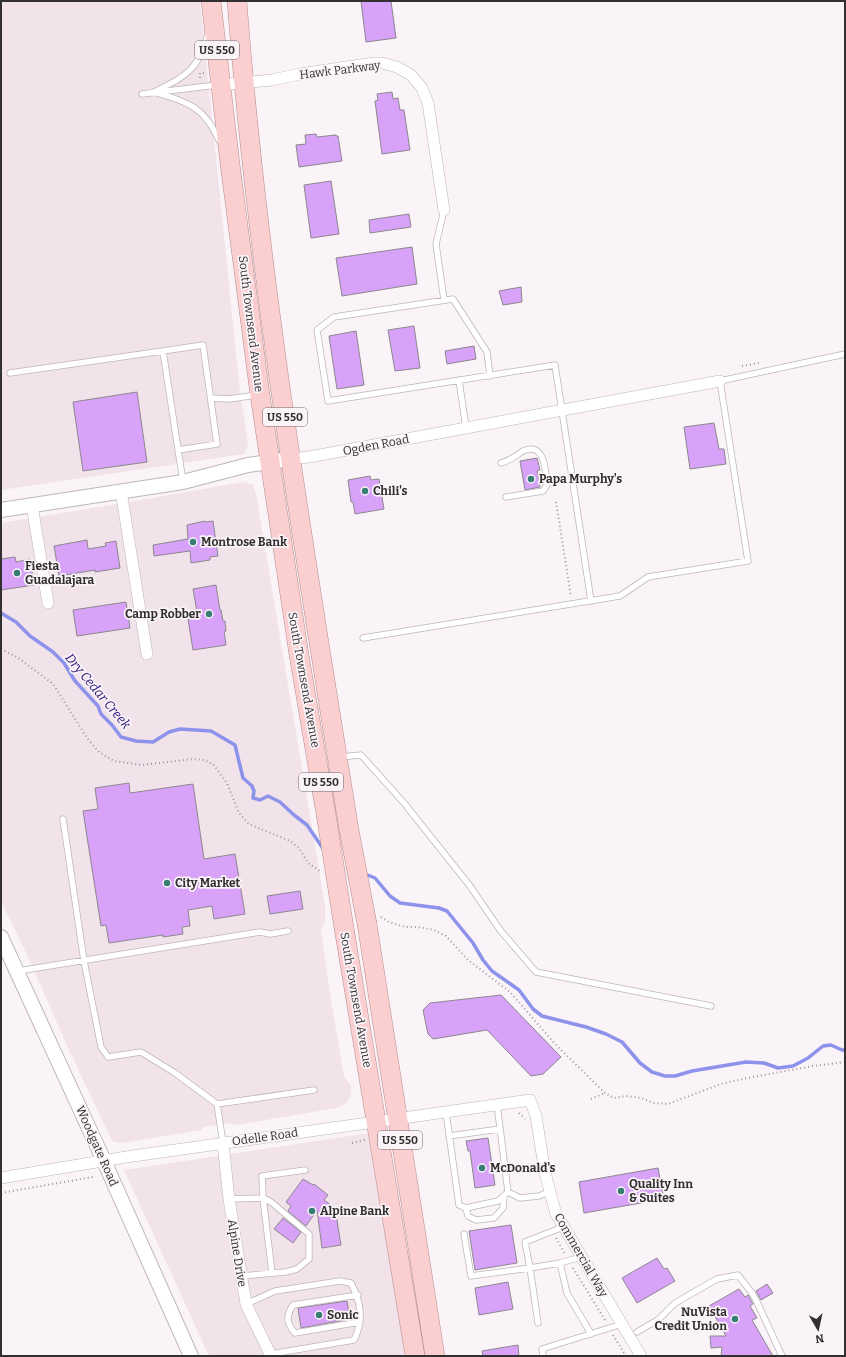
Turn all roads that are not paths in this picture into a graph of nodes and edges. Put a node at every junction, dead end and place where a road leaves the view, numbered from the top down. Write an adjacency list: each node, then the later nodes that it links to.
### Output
1 (236, 1): 3 (highway, South Townsend Avenue / US 550)
2 (212, 8): 4 (highway, South Townsend Avenue / US 550); 5 (lane)
3 (243, 83): 4 (street, Hawk Parkway); 8 (street, Hawk Parkway); 21 (highway, South Townsend Avenue / US 550)
4 (221, 85): 5 (lane); 7 (highway, South Townsend Avenue / US 550)
5 (154, 92): 6 (lane); 7 (lane)
6 (142, 94)
7 (230, 164): 16 (highway, South Townsend Avenue / US 550)
8 (444, 210): 9 (lane)
9 (444, 300): 13 (lane); 14 (lane)
10 (163, 351): 12 (lane); 17 (lane); 20 (lane)
11 (845, 354): 15 (lane)
12 (10, 373)
13 (490, 376): 14 (lane); 18 (lane)
14 (459, 380): 19 (lane)
15 (720, 381): 18 (street, Ogden Road); 29 (lane)
16 (260, 395): 17 (lane); 22 (highway, South Townsend Avenue / US 550)
17 (210, 398): 20 (lane)
18 (562, 410): 19 (street, Ogden Road); 29 (lane)
19 (466, 428): 21 (street, Ogden Road)
20 (178, 450): 24 (lane)
21 (290, 459): 22 (street, Ogden Road); 33 (highway, South Townsend Avenue / US 550)
22 (270, 462): 24 (street, Ogden Road); 46 (highway, South Townsend Avenue / US 550, bridge)
23 (501, 463): 26 (lane)
24 (183, 482): 25 (street, Ogden Road)
25 (122, 491): 27 (street, Ogden Road); 32 (street)
26 (506, 497)
27 (32, 505): 28 (street, Ogden Road); 30 (street)
28 (1, 508)
29 (591, 601): 31 (lane)
30 (48, 603)
31 (363, 638)
32 (147, 654)
33 (338, 757): 39 (lane); 45 (highway, South Townsend Avenue / US 550, bridge)
34 (63, 819): 37 (lane)
35 (288, 931): 37 (lane)
36 (1, 937): 38 (street, Woodgate Road)
37 (84, 961): 38 (lane); 42 (lane)
38 (17, 971): 50 (street, Woodgate Road)
39 (711, 1006)
40 (314, 1090): 42 (lane)
41 (530, 1100): 43 (street, Odelle Road); 53 (street, Commercial Way)
42 (217, 1104): 49 (lane)
43 (497, 1104): 44 (street, Odelle Road); 47 (lane)
44 (446, 1112): 45 (street, Odelle Road); 48 (lane)
45 (397, 1119): 46 (street, Odelle Road); 72 (highway, South Townsend Avenue / US 550)
46 (376, 1122): 49 (street, Odelle Road); 75 (highway, South Townsend Avenue / US 550)
47 (500, 1129): 48 (lane); 54 (lane)
48 (449, 1136): 57 (lane)
49 (223, 1144): 50 (street, Odelle Road); 56 (street, Alpine Drive)
50 (104, 1161): 52 (street, Odelle Road); 74 (street, Woodgate Road)
51 (305, 1170): 55 (lane)
52 (1, 1178)
53 (550, 1192): 54 (lane); 58 (street, Commercial Way)
54 (506, 1194): 57 (lane); 57 (lane)
55 (262, 1198): 56 (lane); 63 (lane); 63 (lane)
56 (228, 1199): 64 (street, Alpine Drive)
57 (466, 1208)
58 (563, 1227): 60 (street, Commercial Way); 62 (lane)
59 (464, 1234): 62 (lane)
60 (581, 1257): 61 (lane); 69 (street, Commercial Way)
61 (560, 1264): 62 (lane); 71 (lane)
62 (530, 1268): 68 (lane)
63 (272, 1273): 64 (lane)
64 (241, 1276): 66 (street, Alpine Drive)
65 (358, 1295): 66 (lane); 67 (lane); 67 (lane)
66 (246, 1304): 73 (street, Alpine Drive)
67 (360, 1322): 73 (lane)
68 (538, 1323)
69 (622, 1324): 71 (lane); 77 (street, Commercial Way)
70 (638, 1332): 78 (lane)
71 (591, 1334): 76 (lane)
72 (435, 1354): 75 (street)
73 (271, 1355)
74 (191, 1356)
75 (415, 1356)
76 (543, 1356)
77 (641, 1356)
78 (782, 1356)

